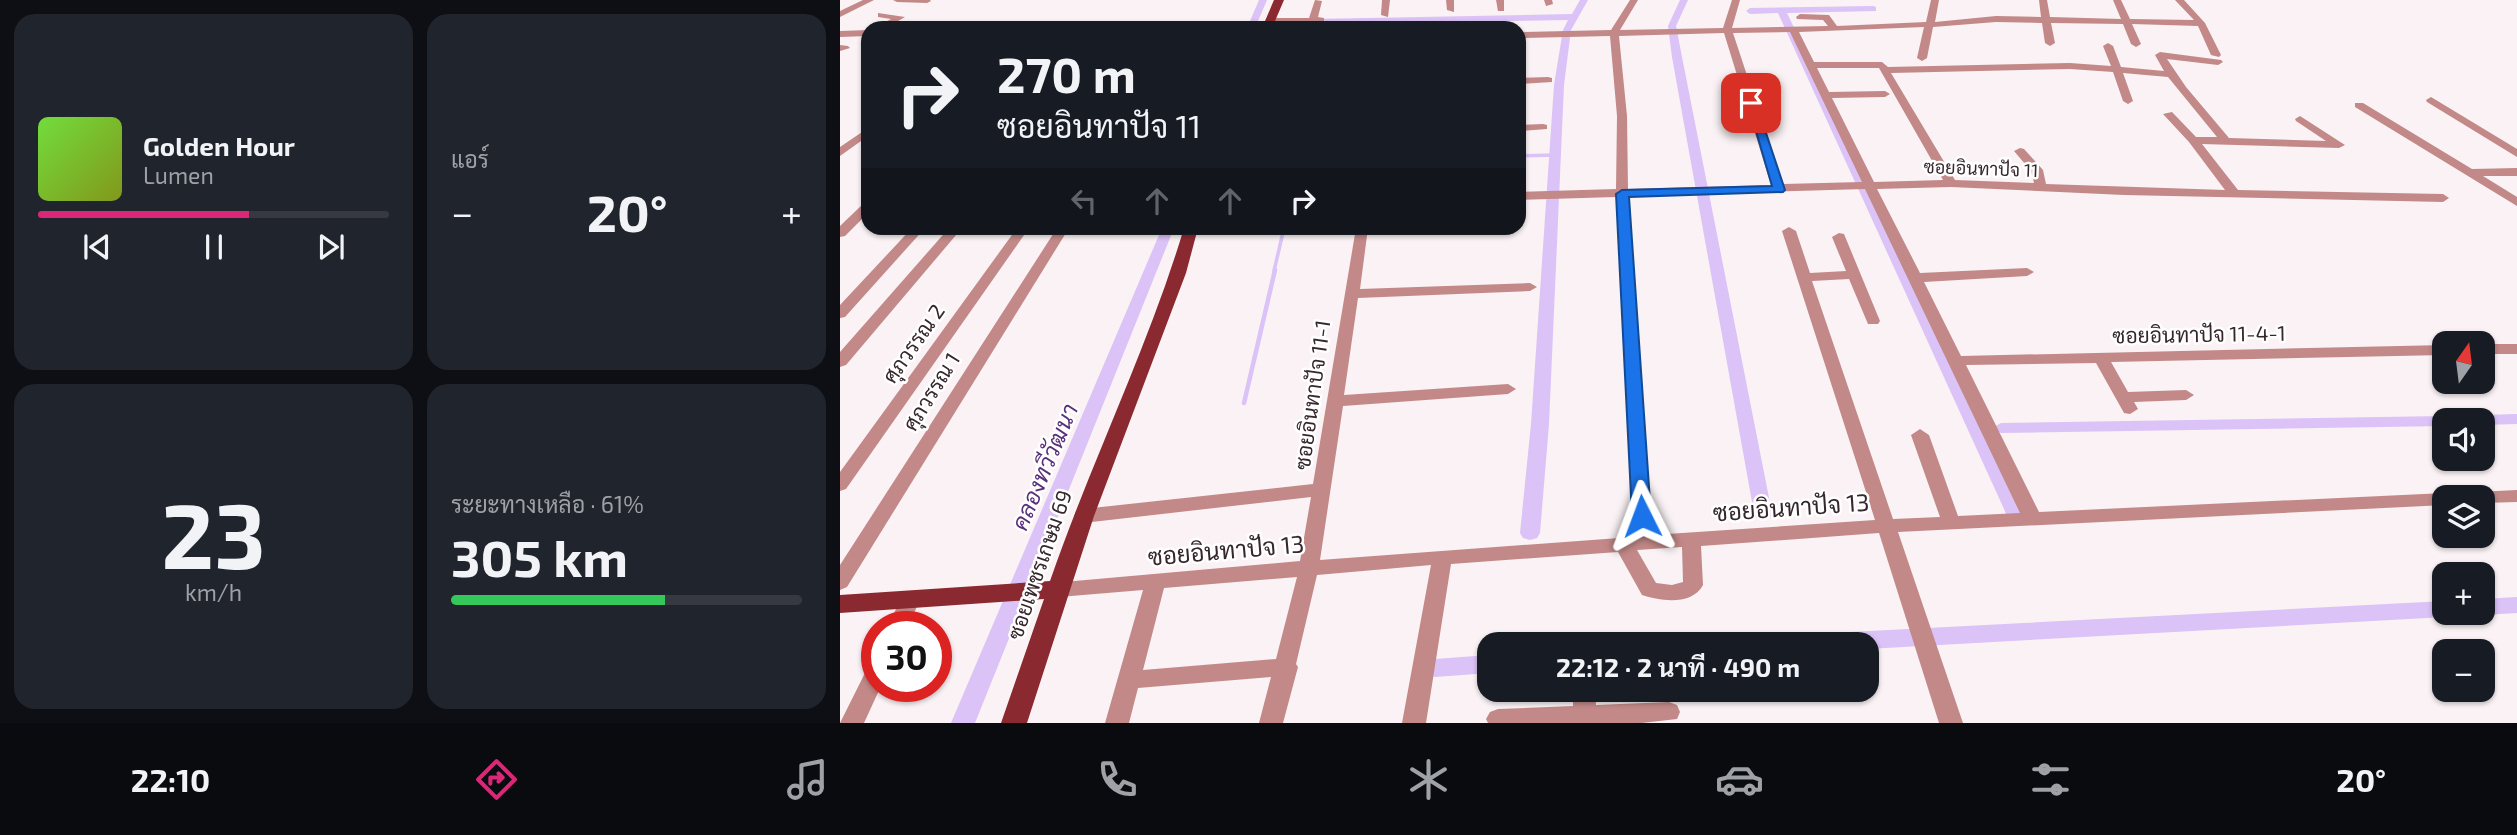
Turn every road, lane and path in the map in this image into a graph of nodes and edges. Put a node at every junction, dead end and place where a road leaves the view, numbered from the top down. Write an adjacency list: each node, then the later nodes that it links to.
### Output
1 (870, 0): 15 (street)
2 (897, 0): 12 (street)
3 (1279, 0): 20 (main road)
4 (1386, 0): 17 (street)
5 (1450, 0): 14 (street)
6 (1634, 0): 28 (street)
7 (1737, 0): 26 (street)
8 (1935, 0): 24 (street)
9 (2043, 0): 18 (street)
10 (2117, 0): 22 (street)
11 (2179, 0): 23 (street)
12 (927, 1)
13 (1318, 1): 21 (street)
14 (1451, 10)
15 (840, 11)
16 (881, 15): 19 (street)
17 (1385, 15)
18 (2045, 20): 22 (street); 24 (street); 31 (street)
19 (893, 21)
20 (1269, 21)
21 (1305, 21)
22 (2124, 21): 23 (street); 32 (street)
23 (2201, 23): 38 (street)
24 (1930, 24): 25 (street); 34 (street)
25 (1795, 25): 26 (street); 35 (street)
26 (1727, 30): 28 (street); 61 (street)
27 (861, 33): 29 (street)
28 (1614, 33): 30 (street); 63 (street)
29 (840, 34)
30 (1526, 35)
31 (2050, 43)
32 (2136, 44)
33 (2108, 46): 36 (street)
34 (1922, 58)
35 (1811, 65): 37 (street); 42 (street)
36 (2115, 69): 37 (street); 38 (street); 44 (street)
37 (1886, 70): 58 (street)
38 (2170, 74): 52 (street)
39 (1548, 80): 40 (street)
40 (1526, 81)
41 (1885, 94): 42 (street)
42 (1825, 95): 59 (street)
43 (2431, 100): 55 (street)
44 (2128, 101)
45 (2359, 105): 57 (street)
46 (2168, 114): 51 (street)
47 (2300, 119): 52 (street)
48 (1542, 127): 49 (street)
49 (1526, 128)
50 (861, 136): 54 (street)
51 (2193, 140): 52 (street); 62 (street)
52 (2227, 142)
53 (2020, 151): 60 (street)
54 (840, 153)
55 (2517, 154)
56 (2517, 172): 57 (street)
57 (2468, 173): 66 (street)
58 (1951, 183): 59 (street, ซอยอินทาปัจ 11); 60 (street, ซอยอินทาปัจ 11)
59 (1866, 186): 61 (street, ซอยอินทาปัจ 11); 80 (street)
60 (2042, 188): 62 (street, ซอยอินทาปัจ 11)
61 (1779, 190): 63 (street, ซอยอินทาปัจ 11)
62 (2234, 193): 65 (street, ซอยอินทาปัจ 11)
63 (1622, 194): 64 (street, ซอยอินทาปัจ 11); 105 (street)
64 (1526, 196)
65 (2443, 198)
66 (2517, 202)
67 (861, 213): 69 (street)
68 (1789, 231): 79 (street)
69 (840, 233)
70 (913, 235): 83 (street)
71 (950, 235): 90 (street)
72 (1018, 235): 95 (street, ศุภวรรณ 2)
73 (1059, 235): 109 (street, ศุภวรรณ 1)
74 (1189, 235): 100 (main road, ซอยเพชรเกษม 69)
75 (1361, 235): 82 (street, ซอยอินทาปัจ 11-1)
76 (1839, 237): 78 (street)
77 (2027, 272): 80 (street)
78 (1855, 275): 79 (street); 84 (street)
79 (1804, 277): 103 (street)
80 (1914, 278): 89 (street)
81 (1530, 287): 82 (street)
82 (1350, 294): 93 (street, ซอยอินทาปัจ 11-1)
83 (840, 314)
84 (1873, 321)
85 (2496, 349): 86 (street)
86 (2517, 349)
87 (2432, 350): 88 (street, ซอยอินทาปัจ 11-4-1)
88 (2101, 358): 89 (street, ซอยอินทาปัจ 11-4-1); 92 (street)
89 (1955, 361): 101 (street)
90 (840, 362)
91 (1508, 389): 93 (street)
92 (2186, 395)
93 (1336, 401): 96 (street, ซอยอินทาปัจ 11-1)
94 (1920, 435): 102 (street)
95 (840, 485)
96 (1322, 489): 100 (street); 107 (street, ซอยอินทาปัจ 11-1)
97 (2517, 496): 98 (street)
98 (2495, 497)
99 (2432, 500): 101 (street, ซอยอินทาปัจ 13)
100 (1083, 516): 110 (main road, ซอยเพชรเกษม 69)
101 (2032, 517): 102 (street, ซอยอินทาปัจ 13)
102 (1951, 522): 103 (street, ซอยอินทาปัจ 13)
103 (1885, 526): 104 (street, ซอยอินทาปัจ 13); 126 (street)
104 (1691, 539): 105 (street, ซอยอินทาปัจ 13); 105 (street)
105 (1634, 543): 106 (street, ซอยอินทาปัจ 13)
106 (1442, 557): 107 (street, ซอยอินทาปัจ 13); 125 (street)
107 (1309, 568): 108 (street, ซอยอินทาปัจ 13); 114 (street, ซอยอินทาปัจ 11-1)
108 (1156, 581): 110 (street, ซอยอินทาปัจ 13); 115 (street)
109 (840, 582)
110 (1047, 590): 111 (main road); 122 (main road, ซอยเพชรเกษม 69)
111 (911, 600): 112 (main road); 113 (street)
112 (840, 604)
113 (906, 611)
114 (1287, 667): 115 (street); 124 (street, ซอยอินทาปัจ 11-1)
115 (1128, 680): 123 (street)
116 (862, 702): 121 (street)
117 (1584, 702): 120 (street)
118 (1670, 712): 120 (street)
119 (1498, 719): 120 (street)
120 (1585, 720)
121 (852, 723)
122 (1014, 723)
123 (1117, 723)
124 (1271, 723)
125 (1414, 723)
126 (1951, 723)

